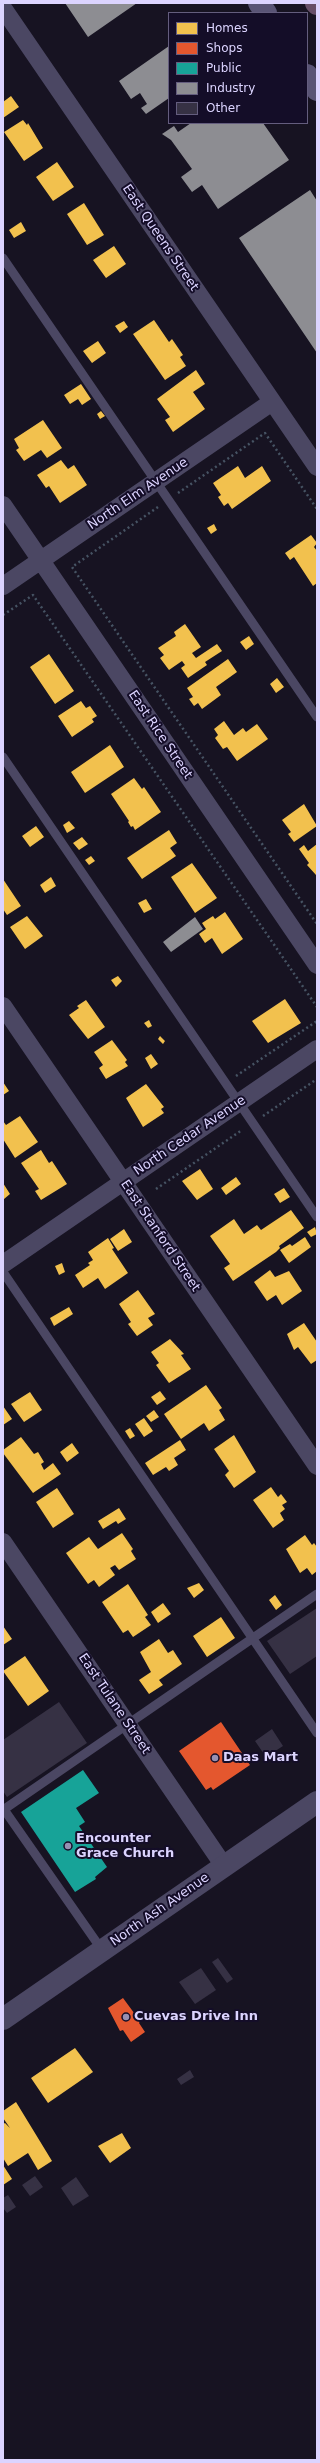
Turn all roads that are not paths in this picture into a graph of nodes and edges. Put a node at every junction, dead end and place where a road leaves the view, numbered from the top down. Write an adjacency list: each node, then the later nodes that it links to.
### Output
1 (259, 3): 3 (main road)
2 (3, 8): 7 (street, East Queens Street)
3 (265, 12)
4 (308, 76): 5 (main road)
5 (317, 90)
6 (3, 258): 9 (lane)
7 (272, 402): 8 (street, East Queens Street); 9 (street, North Elm Avenue)
8 (317, 467)
9 (156, 481): 11 (street, North Elm Avenue); 13 (lane)
10 (3, 504): 11 (street, East Rice Street)
11 (41, 560): 12 (street, North Elm Avenue); 15 (street, East Rice Street)
12 (3, 586)
13 (317, 717)
14 (3, 757): 18 (lane)
15 (317, 965)
16 (3, 1006): 19 (street, East Stanford Street)
17 (317, 1049): 18 (street, North Cedar Avenue)
18 (238, 1102): 19 (street, North Cedar Avenue); 20 (lane)
19 (123, 1182): 21 (street, North Cedar Avenue); 23 (street, East Stanford Street)
20 (317, 1217)
21 (3, 1264)
22 (3, 1272): 26 (lane)
23 (317, 1466)
24 (3, 1542): 27 (street, East Tulane Street)
25 (317, 1594): 26 (lane)
26 (252, 1639): 27 (lane); 28 (lane)
27 (128, 1724): 30 (lane); 31 (street, East Tulane Street)
28 (317, 1734)
29 (317, 1802): 31 (street, North Ash Avenue)
30 (3, 1809): 32 (lane)
31 (224, 1866): 32 (street, North Ash Avenue)
32 (102, 1950): 33 (street, North Ash Avenue)
33 (3, 2018)

